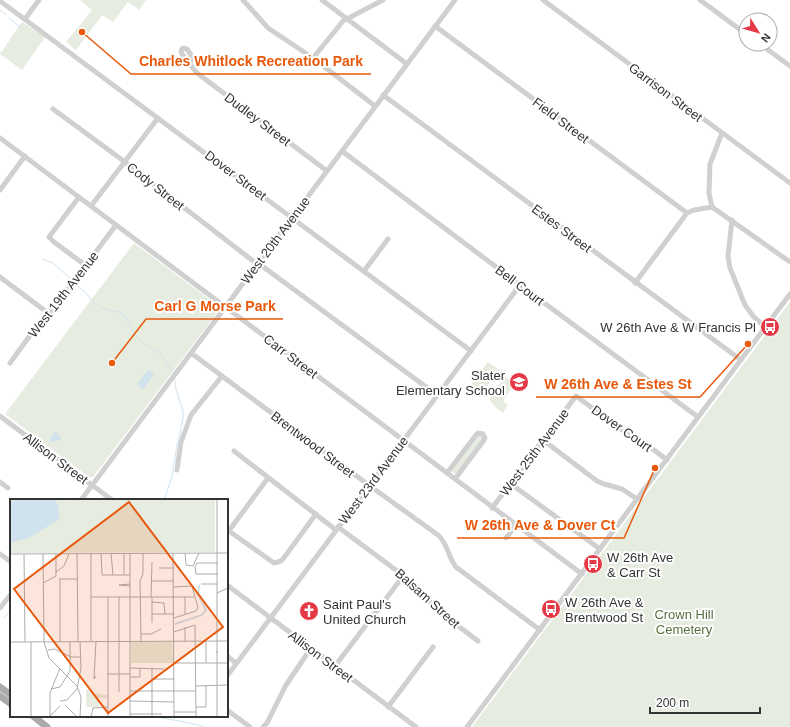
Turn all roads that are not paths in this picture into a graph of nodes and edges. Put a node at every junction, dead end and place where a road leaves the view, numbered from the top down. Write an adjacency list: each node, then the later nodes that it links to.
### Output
1 (0, 0): 9 (street, Dover Street)
2 (39, 0): 9 (street)
3 (243, 0): 14 (street)
4 (322, 0): 10 (street)
5 (383, 0): 10 (street)
6 (455, 0): 11 (street, West 20th Avenue)
7 (543, 0): 22 (street, Garrison Street)
8 (700, 0): 12 (street)
9 (25, 18): 21 (street, Dover Street)
10 (346, 19): 14 (street); 15 (street)
11 (435, 26): 15 (street, West 20th Avenue); 33 (street, Field Street)
12 (738, 28)
13 (771, 52): 17 (street)
14 (313, 58): 19 (street)
15 (407, 64): 18 (street, West 20th Avenue)
16 (190, 65): 27 (street, Dudley Street)
17 (790, 66)
18 (383, 95): 19 (street, West 20th Avenue); 43 (street, Estes Street)
19 (375, 106): 24 (street, West 20th Avenue)
20 (53, 109): 26 (street, Cody Street)
21 (158, 118): 26 (street); 34 (street, Dover Street)
22 (722, 133): 28 (street, Garrison Street); 32 (street)
23 (0, 138): 25 (street, Carr Street)
24 (342, 151): 27 (street, West 20th Avenue); 45 (street, Bell Court)
25 (25, 156): 29 (street); 30 (street, Carr Street)
26 (125, 162): 31 (street); 39 (street, Cody Street)
27 (327, 171): 34 (street, West 20th Avenue)
28 (790, 183)
29 (0, 190)
30 (79, 197): 31 (street, Carr Street); 40 (street)
31 (92, 206): 36 (street, Carr Street)
32 (712, 207): 33 (street); 35 (street)
33 (687, 213): 43 (street)
34 (292, 217): 39 (street, West 20th Avenue); 41 (street, Dover Street)
35 (732, 220): 38 (street); 49 (street)
36 (116, 225): 40 (street, West 19th Avenue); 47 (street, Carr Street)
37 (388, 239): 41 (street)
38 (790, 262)
39 (257, 264): 47 (street, West 20th Avenue); 55 (street, Cody Street)
40 (85, 265): 48 (street, West 19th Avenue)
41 (364, 271): 50 (street, Dover Street)
42 (2, 278): 44 (street); 48 (street)
43 (635, 282): 52 (street, Estes Street)
44 (0, 285)
45 (520, 285): 50 (street, West 23rd Avenue); 57 (street, Bell Court)
46 (790, 294): 49 (street)
47 (225, 307): 51 (street, West 20th Avenue); 59 (street, Carr Street)
48 (48, 313): 53 (street, West 19th Avenue)
49 (765, 327): 52 (street)
50 (471, 351): 55 (street, West 23rd Avenue)
51 (191, 352): 54 (street, Brentwood Street); 69 (street, West 20th Avenue)
52 (741, 360): 57 (street)
53 (10, 363)
54 (222, 376): 63 (street); 70 (street, Brentwood Street)
55 (437, 396): 59 (street, West 23rd Avenue)
56 (576, 396): 60 (street, West 25th Avenue); 62 (street, Dover Court)
57 (698, 417): 62 (street)
58 (1, 418): 69 (street, Allison Street)
59 (403, 440): 64 (street, Carr Street); 70 (street, West 23rd Avenue)
60 (543, 440): 68 (street, West 25th Avenue); 74 (street)
61 (234, 451): 65 (street, Balsam Street)
62 (667, 460): 74 (street)
63 (177, 470)
64 (447, 473): 66 (street, Carr Street); 66 (street)
65 (268, 478): 76 (street, Balsam Street); 79 (street)
66 (455, 479): 75 (street, Carr Street)
67 (0, 482): 71 (street)
68 (511, 484): 75 (street, West 25th Avenue); 81 (street)
69 (92, 485): 72 (street, West 20th Avenue); 73 (street, Allison Street)
70 (370, 486): 78 (street, West 23rd Avenue); 90 (street, Brentwood Street)
71 (8, 488)
72 (82, 499)
73 (111, 499)
74 (637, 499): 81 (street)
75 (492, 508): 77 (street, Carr Street)
76 (316, 514): 78 (street, Balsam Street); 79 (street)
77 (516, 526): 80 (street); 85 (street, Carr Street)
78 (337, 528): 84 (street, Balsam Street); 89 (street, West 23rd Avenue)
79 (228, 532)
80 (506, 538)
81 (600, 549): 85 (street)
82 (0, 554): 83 (street)
83 (10, 561)
84 (404, 574): 91 (street, Balsam Street); 96 (street)
85 (582, 574): 90 (street)
86 (228, 586): 89 (street, Allison Street)
87 (10, 595): 88 (street)
88 (0, 608)
89 (271, 618): 93 (street, Allison Street); 95 (street, West 23rd Avenue)
90 (540, 630): 109 (street)
91 (478, 640)
92 (433, 647): 102 (street)
93 (311, 648): 96 (street, Allison Street); 105 (street)
94 (228, 657): 95 (street)
95 (236, 663): 97 (street, West 23rd Avenue)
96 (335, 666): 102 (street, Allison Street)
97 (228, 675)
98 (0, 687): 99 (main road)
99 (10, 694)
100 (0, 696): 101 (main road)
101 (10, 703)
102 (388, 706): 108 (street, Allison Street)
103 (228, 711): 107 (street)
104 (34, 717): 106 (main road)
105 (265, 725)
106 (47, 727)
107 (250, 727)
108 (416, 727)
109 (468, 727)

